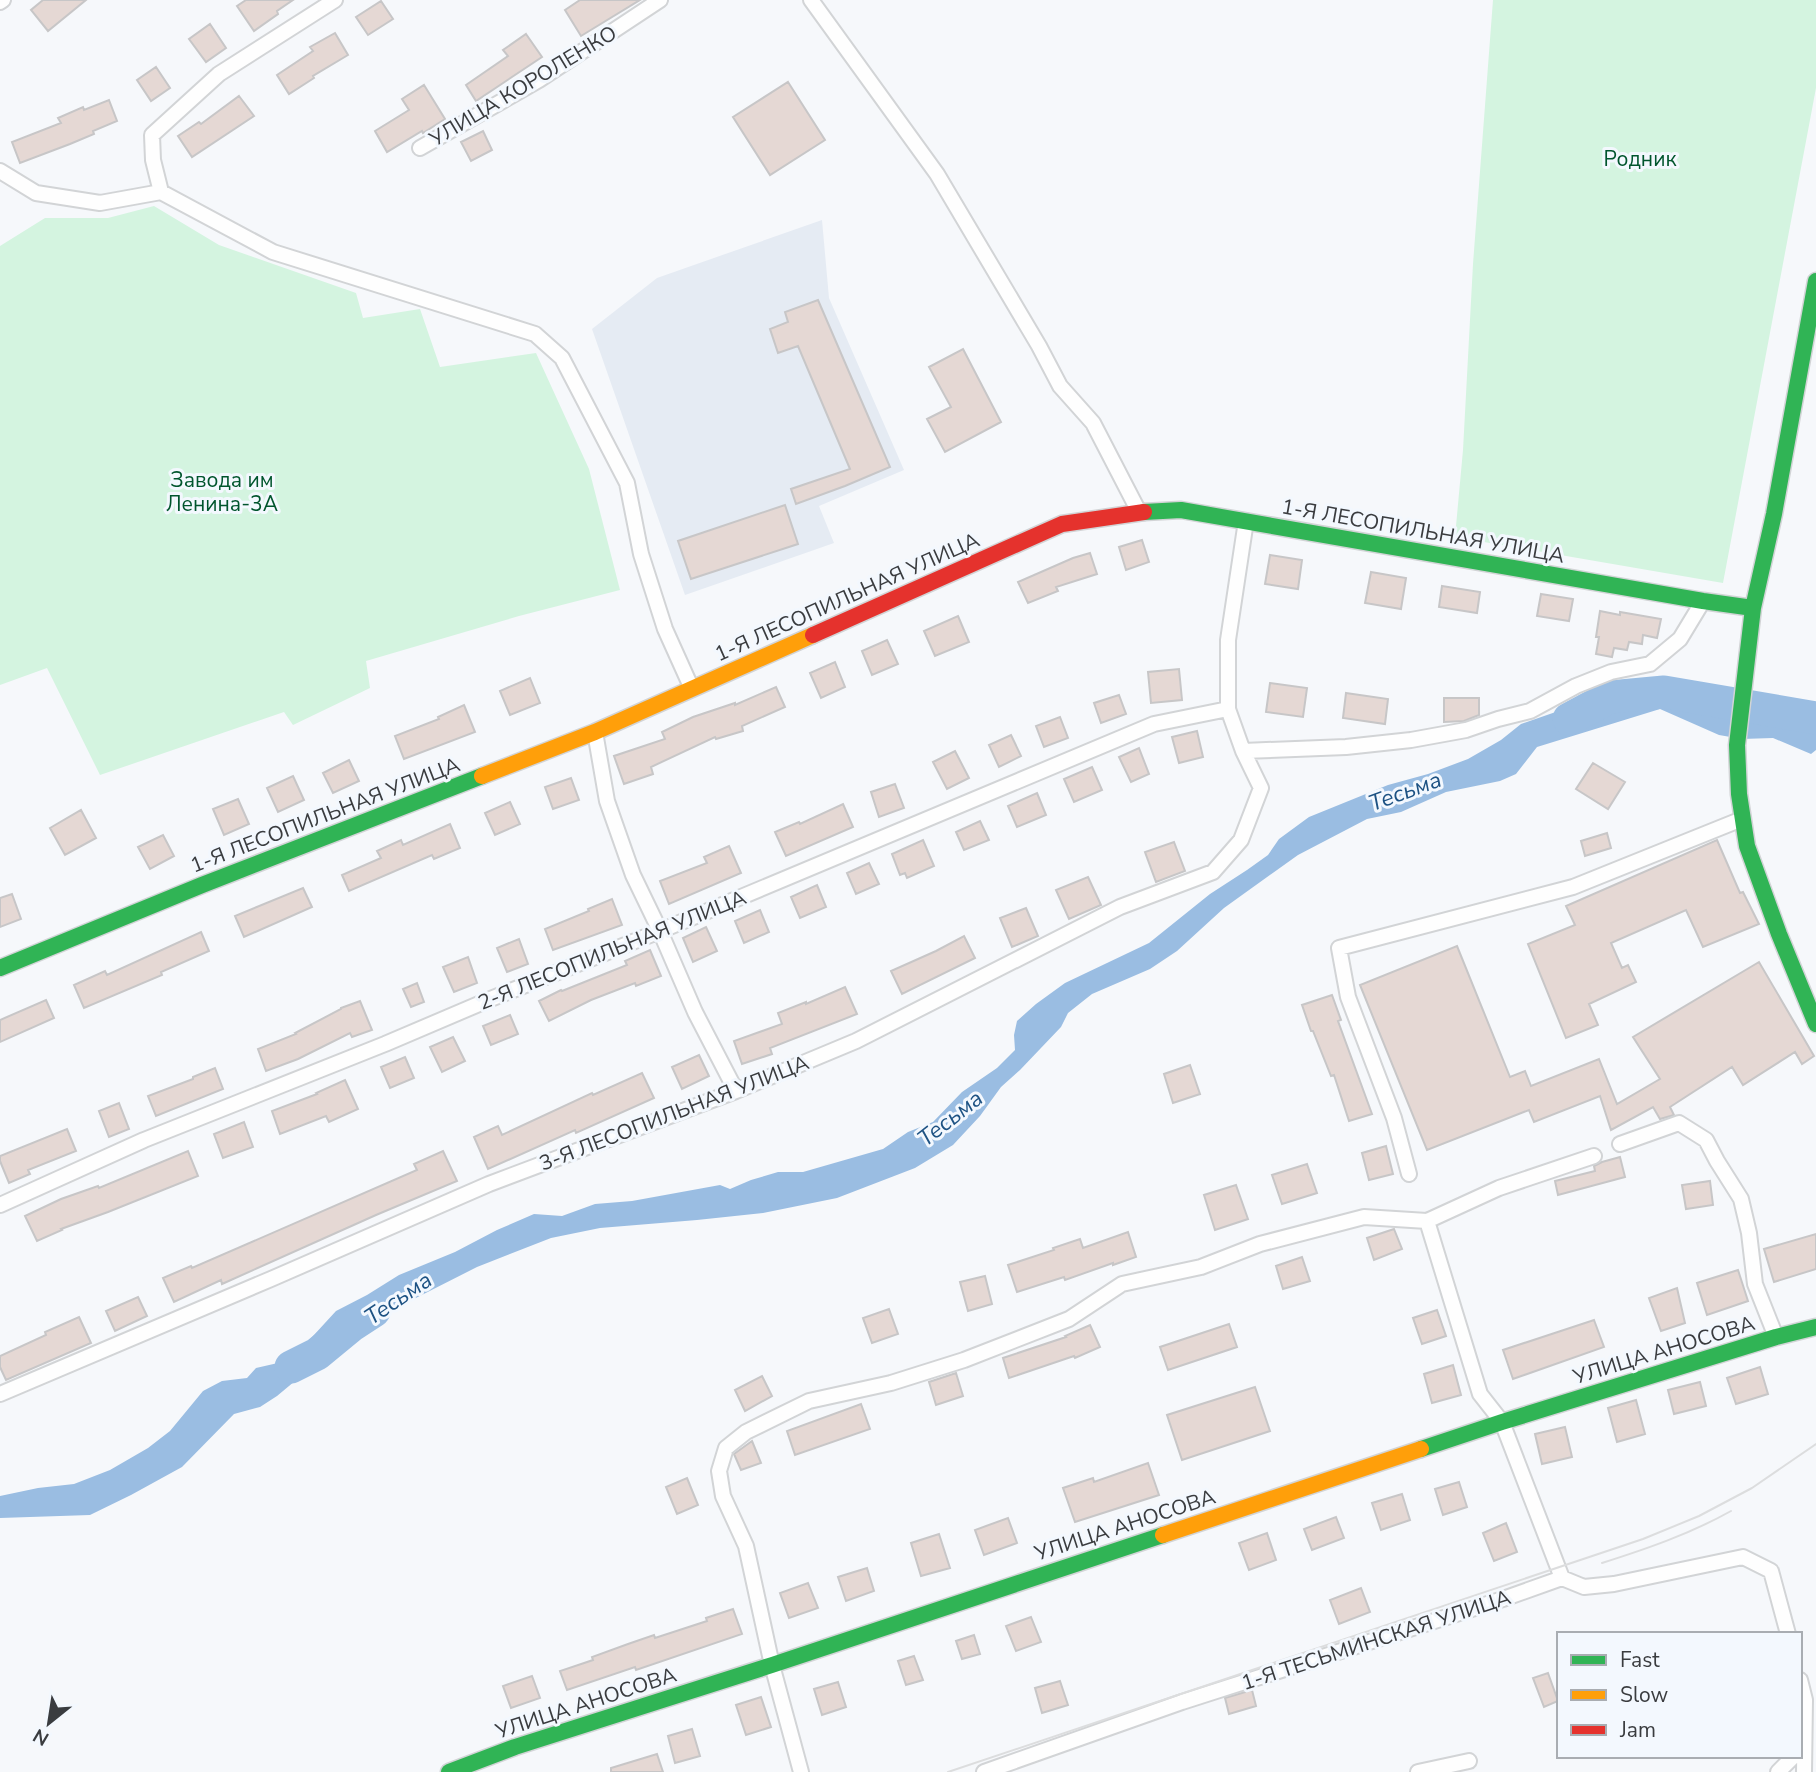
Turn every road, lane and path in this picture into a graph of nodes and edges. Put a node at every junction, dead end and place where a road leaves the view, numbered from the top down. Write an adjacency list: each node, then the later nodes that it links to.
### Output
1 (335, 0): 6 (street)
2 (660, 0): 4 (street, УЛИЦА КОРОЛЕНКО)
3 (811, 0): 8 (street)
4 (421, 148)
5 (0, 172): 6 (street)
6 (161, 192): 12 (street)
7 (1816, 281): 11 (main road)
8 (1139, 512): 9 (main road, 1-Я ЛЕСОПИЛЬНАЯ УЛИЦА); 12 (main road, 1-Я ЛЕСОПИЛЬНАЯ УЛИЦА)
9 (1246, 521): 10 (main road, 1-Я ЛЕСОПИЛЬНАЯ УЛИЦА); 13 (street, 3-Я ЛЕСОПИЛЬНАЯ УЛИЦА)
10 (1703, 601): 11 (main road, 1-Я ЛЕСОПИЛЬНАЯ УЛИЦА); 15 (street)
11 (1753, 608): 16 (main road)
12 (692, 689): 14 (main road, 1-Я ЛЕСОПИЛЬНАЯ УЛИЦА)
13 (1228, 709): 15 (street, 3-Я ЛЕСОПИЛЬНАЯ УЛИЦА); 17 (street, 2-Я ЛЕСОПИЛЬНАЯ УЛИЦА)
14 (596, 732): 17 (street); 18 (main road, 1-Я ЛЕСОПИЛЬНАЯ УЛИЦА)
15 (1243, 751): 20 (street, 3-Я ЛЕСОПИЛЬНАЯ УЛИЦА)
16 (1742, 819): 19 (main road); 23 (street)
17 (660, 931): 20 (street); 24 (street, 2-Я ЛЕСОПИЛЬНАЯ УЛИЦА)
18 (0, 968)
19 (1816, 1024)
20 (736, 1091): 28 (street, 3-Я ЛЕСОПИЛЬНАЯ УЛИЦА)
21 (1620, 1144): 27 (street)
22 (1594, 1156): 25 (street)
23 (1409, 1174)
24 (0, 1205)
25 (1427, 1221): 29 (street); 32 (street)
26 (1816, 1327): 27 (main road, УЛИЦА АНОСОВА)
27 (1776, 1337): 29 (main road, УЛИЦА АНОСОВА)
28 (0, 1394)
29 (1502, 1422): 30 (street); 32 (main road, УЛИЦА АНОСОВА)
30 (1562, 1578): 31 (street); 41 (street, 1-Я ТЕСЬМИНСКАЯ УЛИЦА)
31 (1787, 1632)
32 (772, 1665): 39 (main road, УЛИЦА АНОСОВА); 40 (street)
33 (1802, 1689): 34 (street)
34 (1802, 1726)
35 (1816, 1737): 36 (street)
36 (1802, 1749)
37 (1792, 1758): 43 (street)
38 (1469, 1760): 42 (street)
39 (459, 1770)
40 (801, 1772)
41 (984, 1772)
42 (1418, 1772)
43 (1777, 1772)

